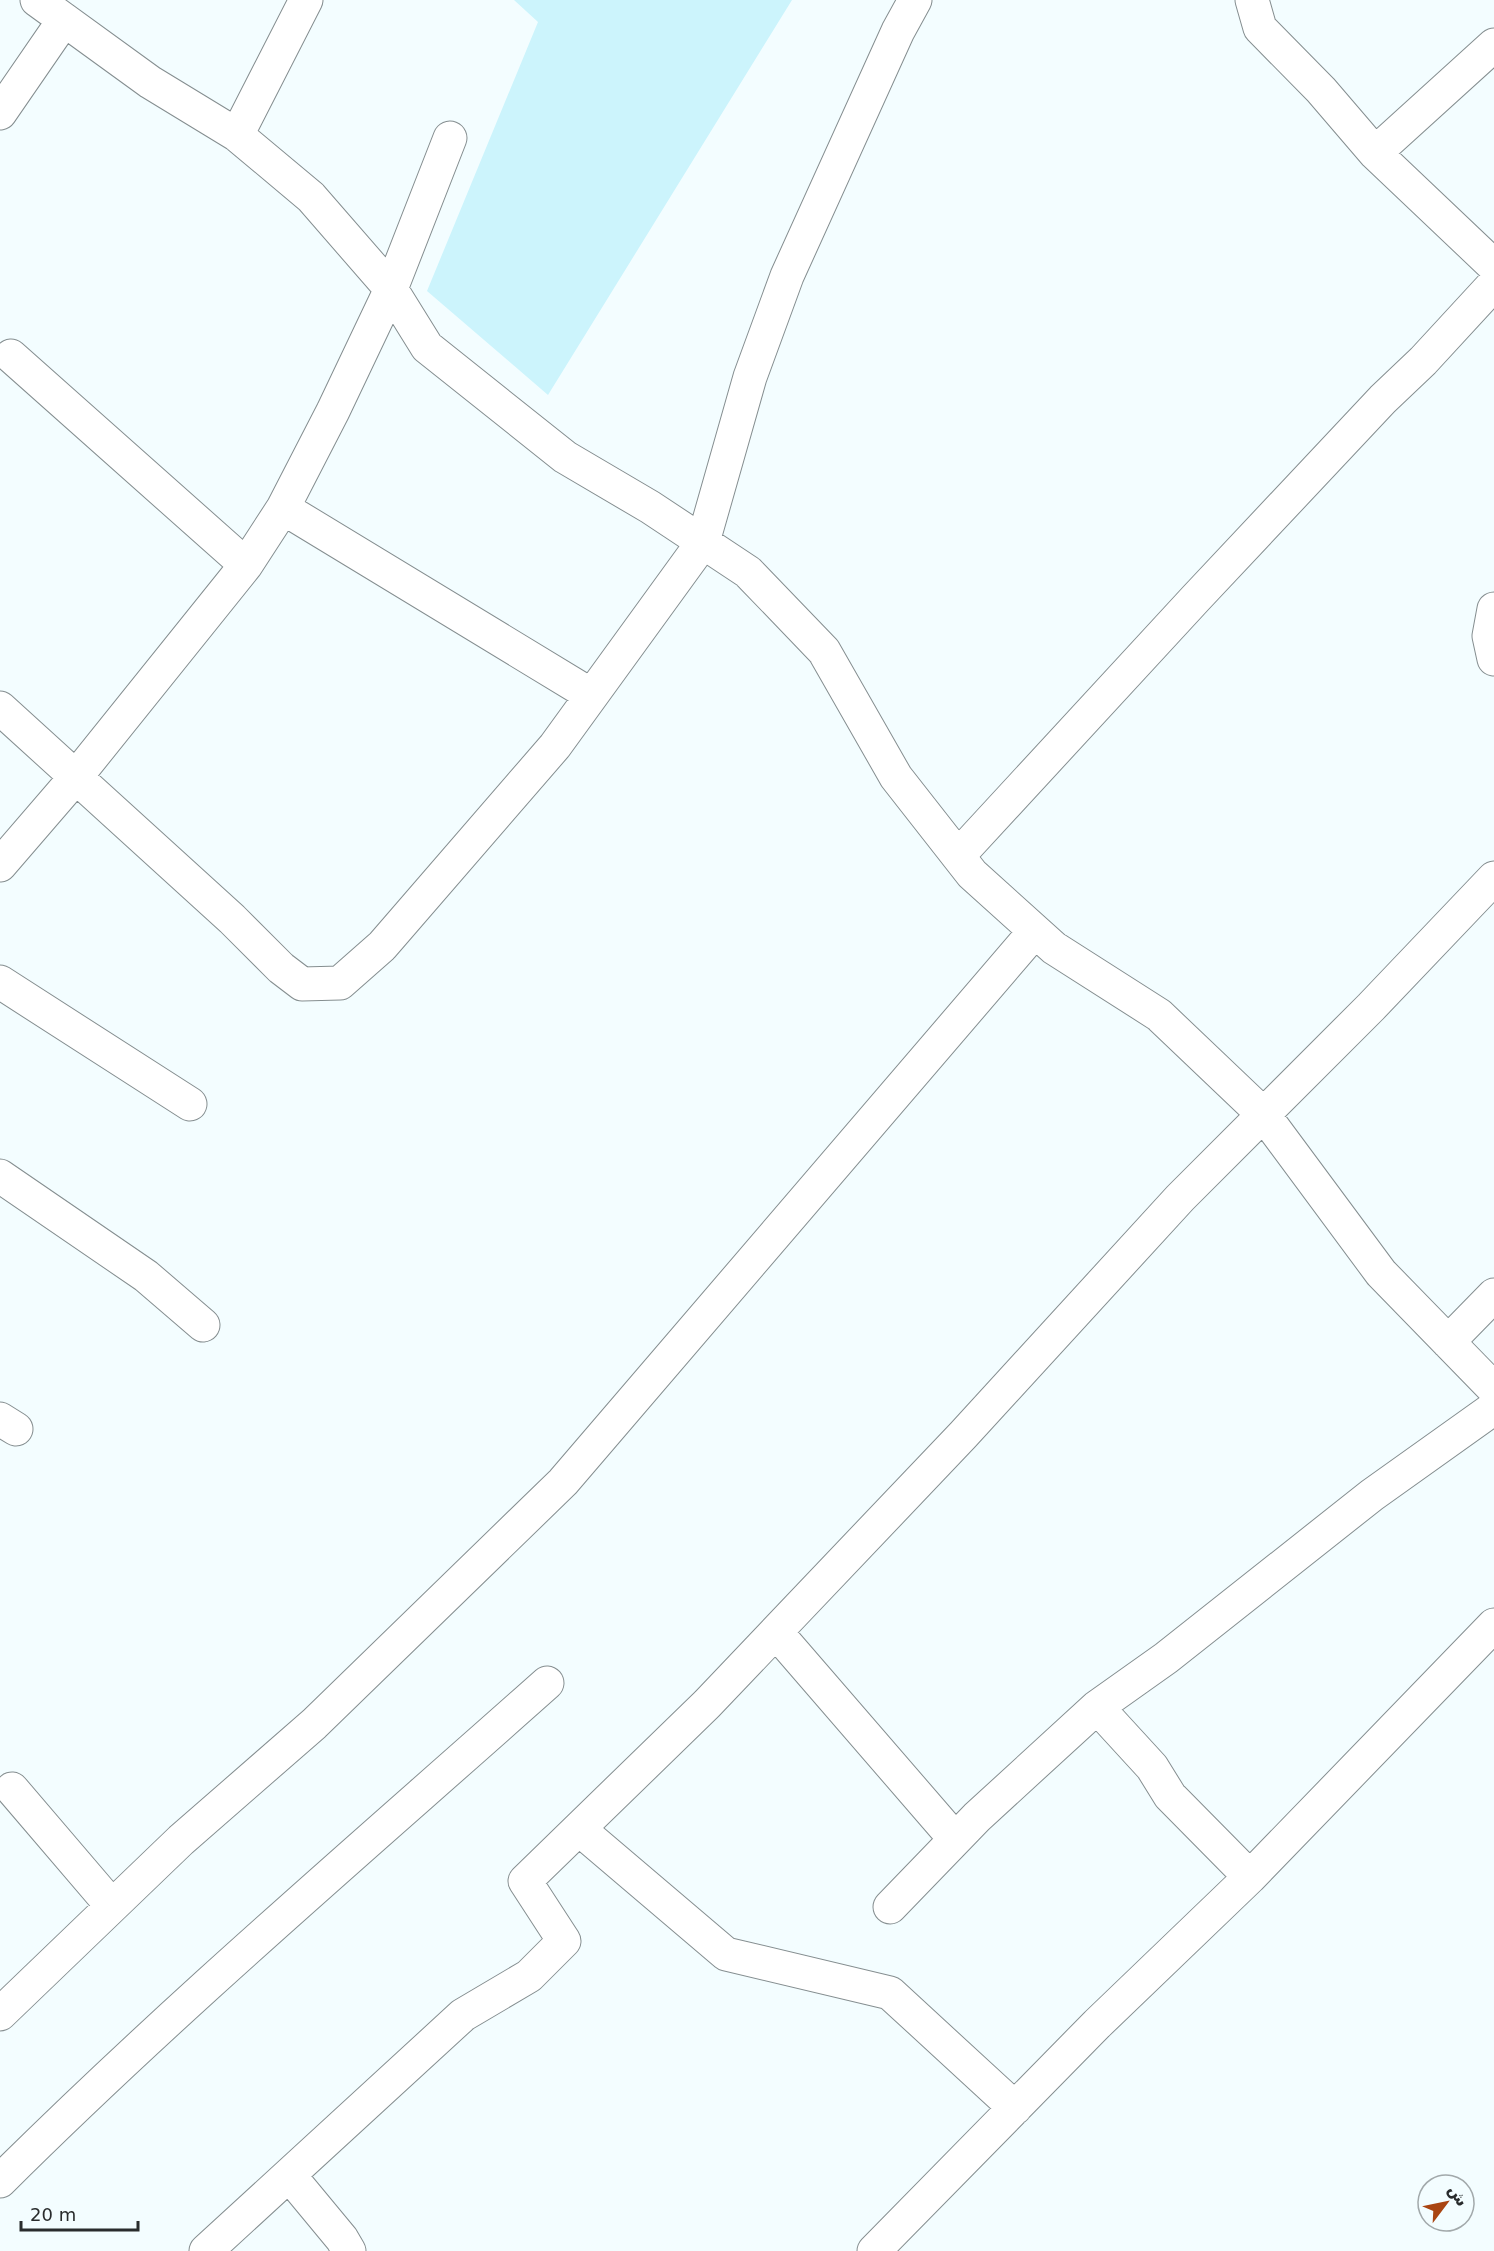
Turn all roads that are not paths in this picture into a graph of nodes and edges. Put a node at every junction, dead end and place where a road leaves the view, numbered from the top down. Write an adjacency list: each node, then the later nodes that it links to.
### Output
1 (37, 0): 5 (street)
2 (306, 0): 8 (street)
3 (915, 0): 16 (street)
4 (1252, 0): 10 (street)
5 (64, 20): 7 (street); 8 (street)
6 (1494, 45): 10 (street)
7 (0, 113)
8 (237, 135): 13 (street)
9 (450, 138): 13 (street)
10 (1375, 153): 11 (street)
11 (1494, 266)
12 (1494, 284): 23 (street)
13 (391, 289): 15 (street); 16 (street)
14 (11, 356): 17 (street)
15 (283, 508): 17 (street); 20 (street)
16 (703, 542): 20 (street); 23 (street)
17 (246, 565): 22 (street)
18 (1494, 609): 19 (street)
19 (1494, 659)
20 (591, 695): 22 (street)
21 (0, 708): 22 (street)
22 (75, 778): 24 (street)
23 (958, 856): 26 (street)
24 (0, 866)
25 (1494, 878): 29 (street)
26 (1035, 931): 29 (street); 44 (street)
27 (0, 982): 28 (street)
28 (190, 1104)
29 (1264, 1115): 33 (street); 37 (street)
30 (0, 1176): 32 (street)
31 (1494, 1295): 33 (street)
32 (204, 1325)
33 (1448, 1342): 34 (street)
34 (1494, 1389)
35 (1494, 1408): 39 (street)
36 (1494, 1625): 43 (street)
37 (776, 1632): 41 (street); 42 (street)
38 (547, 1683): 49 (street)
39 (1097, 1707): 42 (street); 43 (street)
40 (12, 1789): 44 (street)
41 (579, 1829): 47 (street); 48 (street)
42 (956, 1839): 45 (street)
43 (1250, 1877): 47 (street)
44 (112, 1906): 46 (street)
45 (890, 1907)
46 (0, 2014)
47 (1015, 2108): 52 (street)
48 (289, 2175): 50 (street); 51 (street)
49 (0, 2181)
50 (206, 2251)
51 (349, 2251)
52 (874, 2251)

